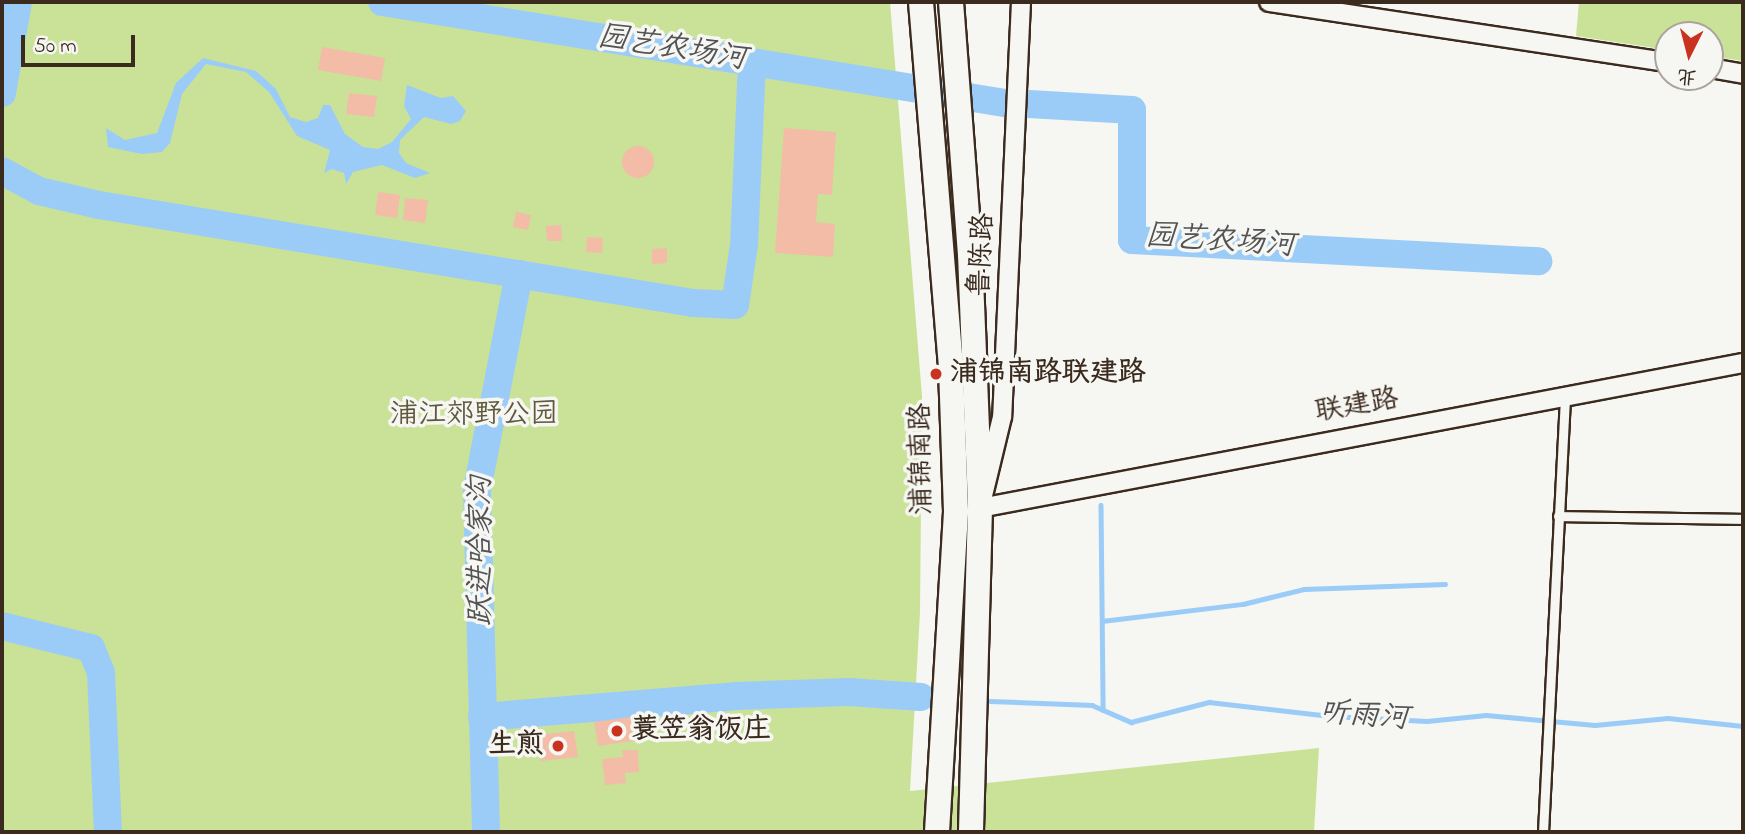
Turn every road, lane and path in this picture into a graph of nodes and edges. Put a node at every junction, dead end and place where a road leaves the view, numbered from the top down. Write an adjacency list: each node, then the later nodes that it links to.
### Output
1 (921, 2): 13 (main road, 浦锦南路)
2 (951, 2): 10 (main road, 浦锦南路)
3 (1021, 2): 10 (street, 鲁陈路)
4 (1269, 2): 5 (street)
5 (1654, 60)
6 (1724, 71): 7 (street)
7 (1743, 74)
8 (1743, 363): 9 (street, 联建路)
9 (1565, 396): 10 (street, 联建路); 11 (lane)
10 (980, 508): 14 (main road, 浦锦南路)
11 (1558, 516): 12 (lane); 15 (lane)
12 (1743, 519)
13 (937, 832)
14 (971, 832)
15 (1543, 832)

